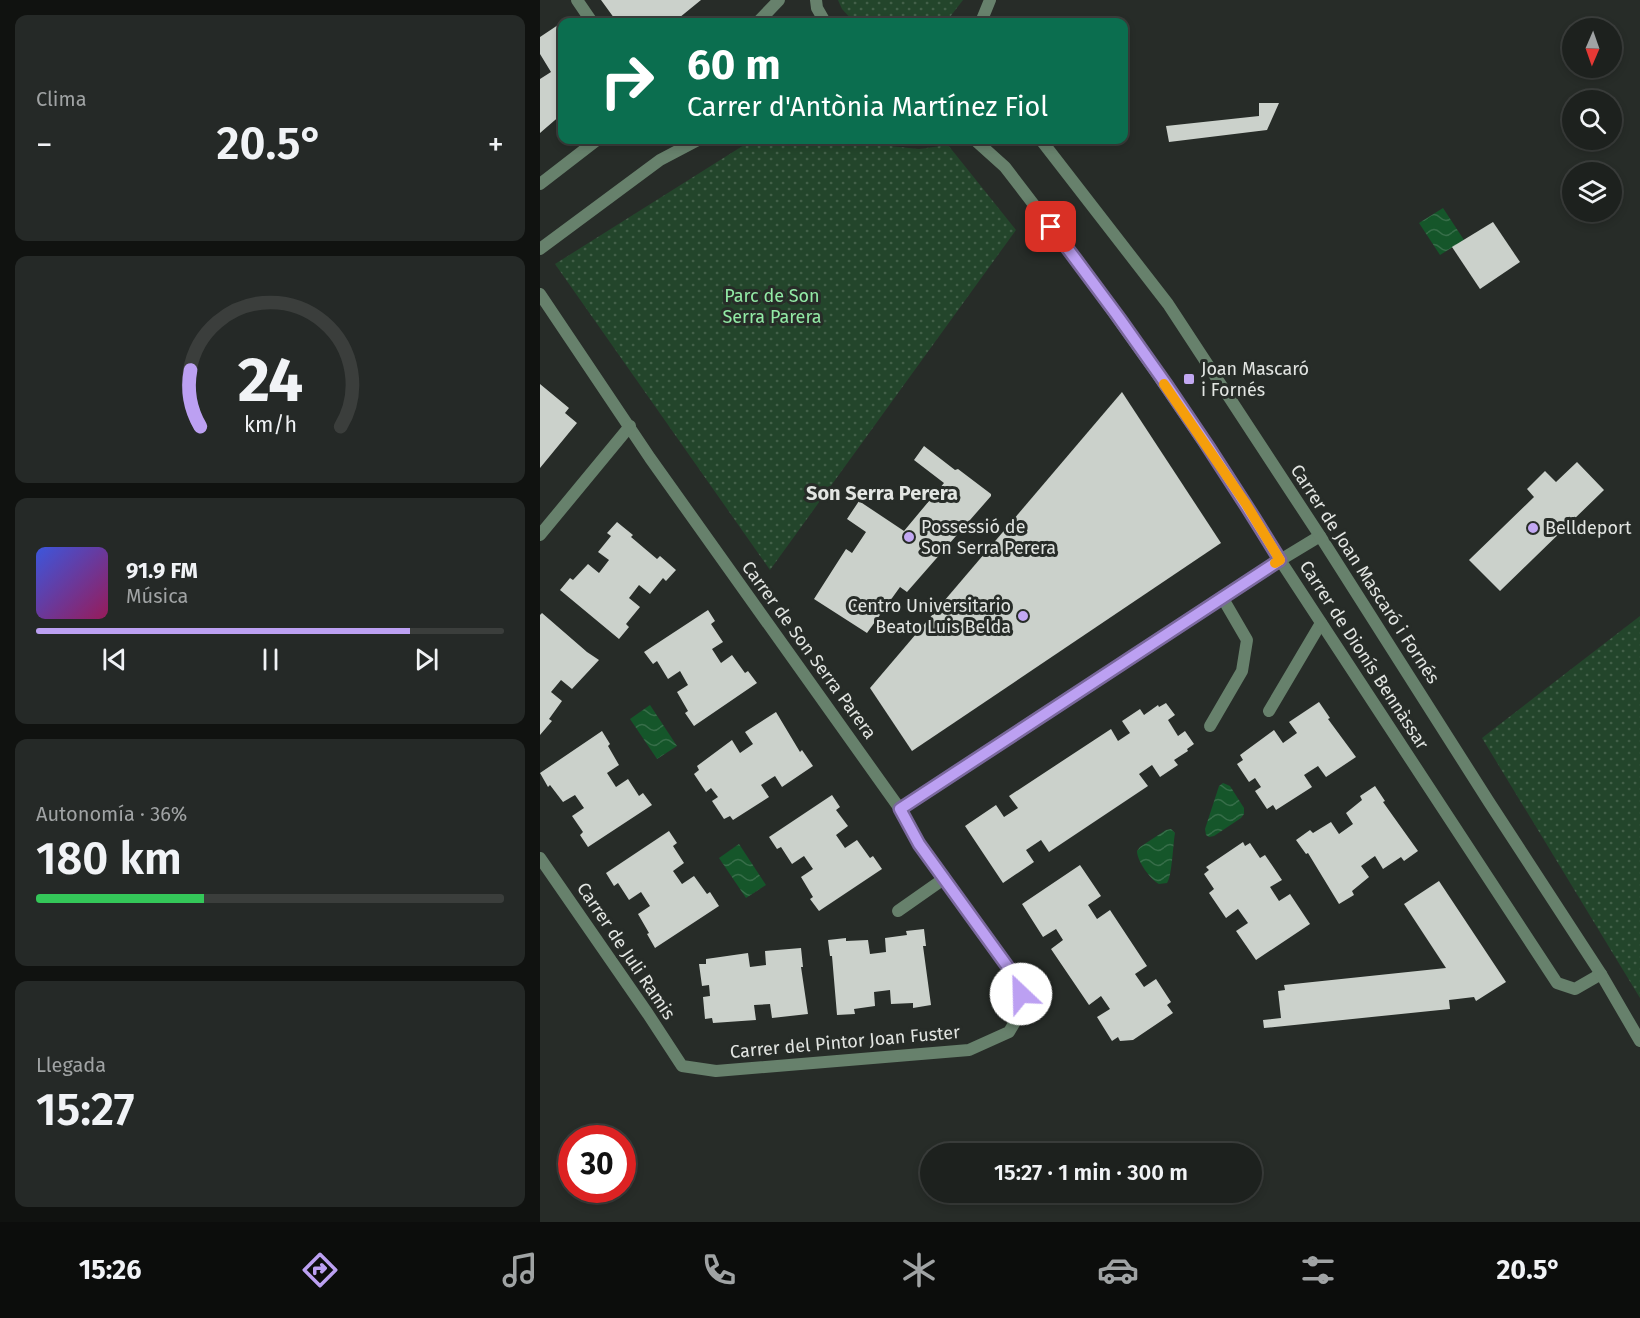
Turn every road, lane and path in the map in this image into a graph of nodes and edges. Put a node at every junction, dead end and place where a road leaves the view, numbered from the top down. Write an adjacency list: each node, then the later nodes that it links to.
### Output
1 (577, 0): 5 (street)
2 (779, 0): 6 (street)
3 (816, 0): 7 (street)
4 (990, 0): 8 (street)
5 (589, 18)
6 (762, 18)
7 (823, 18)
8 (983, 18)
9 (592, 144): 13 (street)
10 (690, 144): 14 (street)
11 (979, 144): 19 (street, Carrer de Dionís Bennàssar)
12 (1044, 144): 18 (street, Carrer de Joan Mascaró i Fornés)
13 (540, 184)
14 (540, 249)
15 (540, 294): 16 (street, Carrer de Son Serra Parera)
16 (630, 426): 17 (street); 24 (street, Carrer de Son Serra Parera)
17 (540, 535)
18 (1320, 536): 19 (street); 28 (street, Carrer de Joan Mascaró i Fornés)
19 (1280, 560): 20 (street); 21 (street, Carrer de Dionís Bennàssar)
20 (1222, 597): 23 (street); 24 (street)
21 (1321, 623): 22 (street); 28 (street, Carrer de Dionís Bennàssar)
22 (1269, 711)
23 (1210, 726)
24 (900, 809): 26 (street, Carrer de Son Serra Parera)
25 (540, 858): 31 (street, Carrer de Juli Ramis)
26 (945, 878): 27 (street); 29 (street, Carrer de Son Serra Parera)
27 (898, 911)
28 (1601, 974): 30 (street, Carrer de Joan Mascaró i Fornés)
29 (1009, 1032): 31 (street, Carrer del Pintor Joan Fuster)
30 (1640, 1041)
31 (682, 1066)

